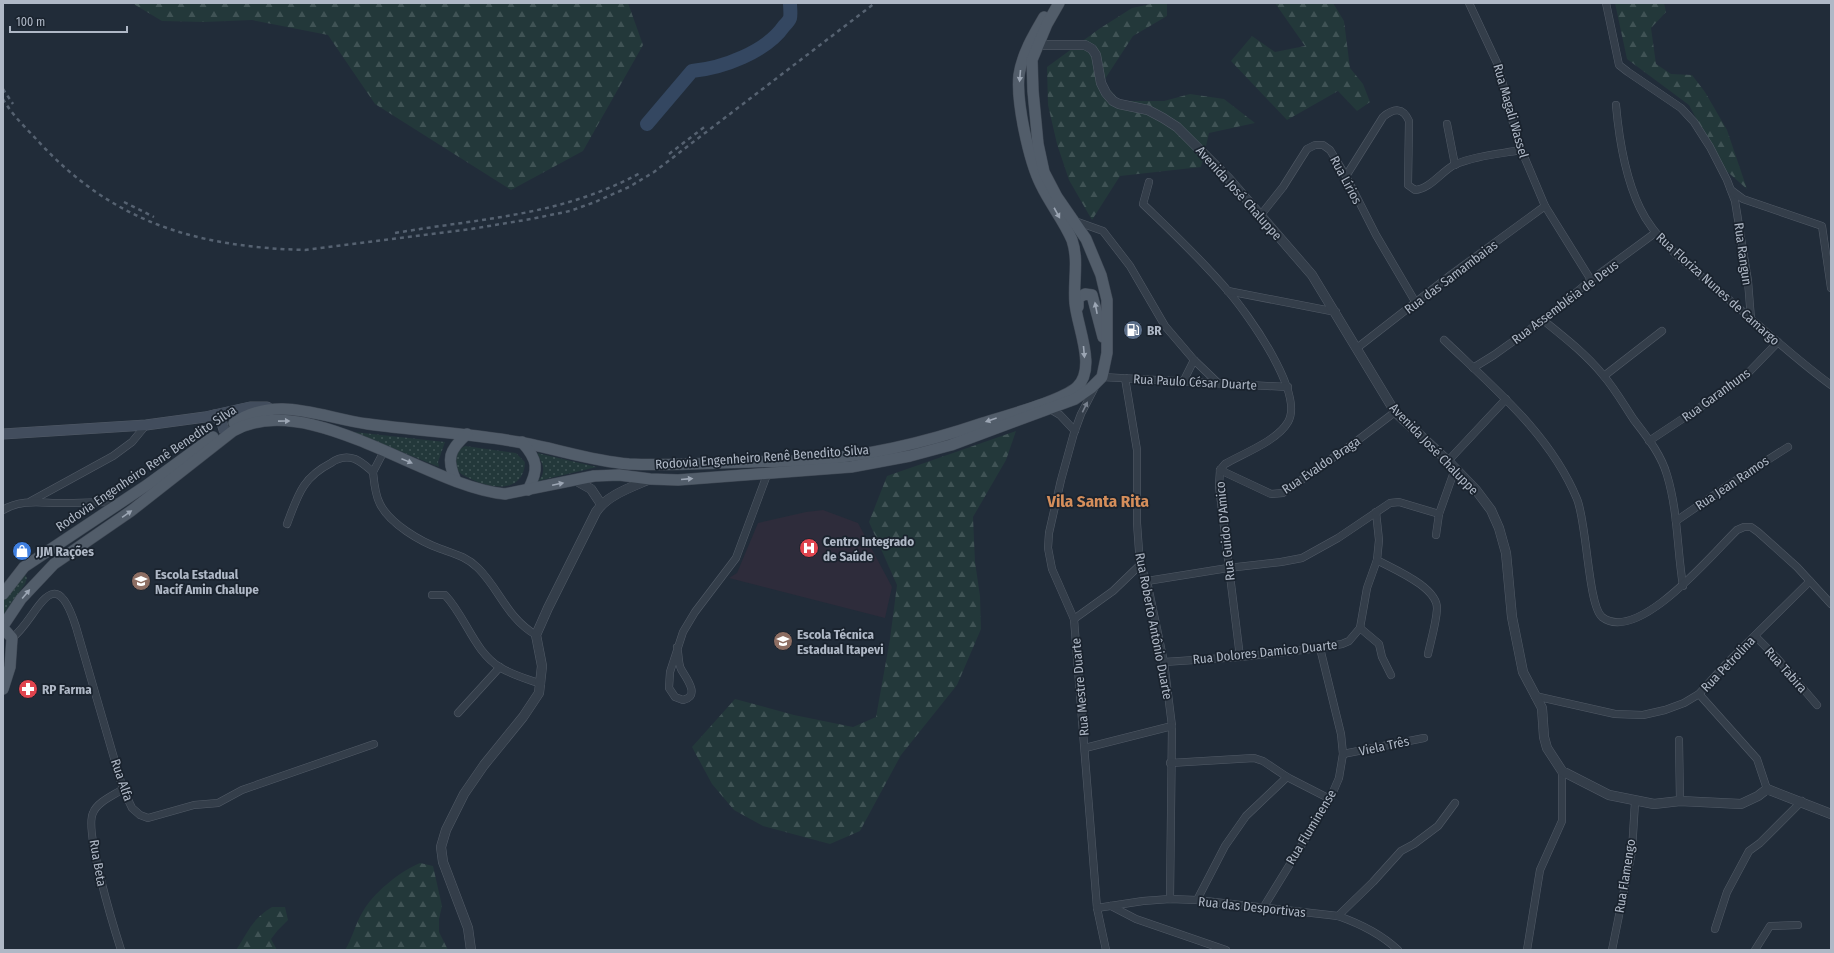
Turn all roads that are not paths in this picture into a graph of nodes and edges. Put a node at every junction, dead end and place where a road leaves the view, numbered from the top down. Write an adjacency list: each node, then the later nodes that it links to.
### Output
1 (1053, 3): 24 (main road, Rodovia Engenheiro Renê Benedito Silva, one-way to 24)
2 (1059, 3): 5 (main road)
3 (1469, 3): 8 (street, Rua Magali Wassel)
4 (1606, 3): 12 (street, Rua Rangun)
5 (1039, 45): 14 (street, Avenida José Chaluppe); 15 (main road)
6 (1616, 105): 16 (street, Rua Floriza Nunes de Camargo)
7 (1447, 124): 9 (street)
8 (1521, 150): 9 (street); 13 (street, Rua Magali Wassel)
9 (1455, 165): 10 (street)
10 (1346, 176): 14 (street, Rua Lírios); 20 (street, Rua Lírios)
11 (1149, 182): 19 (street, Rua Guido D'Amico)
12 (1731, 190): 18 (street); 22 (street, Rua Rangun)
13 (1545, 206): 17 (street, Rua Magali Wassel); 20 (street, Rua das Samambaias)
14 (1260, 216): 21 (street, Avenida José Chaluppe)
15 (1075, 221): 28 (main road); 30 (street)
16 (1655, 233): 17 (street, Rua Assembléia de Deus); 22 (street, Rua Floriza Nunes de Camargo)
17 (1590, 280): 23 (street, Rua Assembléia de Deus)
18 (1831, 284)
19 (1228, 291): 21 (street); 38 (street, Rua Guido D'Amico)
20 (1416, 303): 29 (street, Rua das Samambaias)
21 (1336, 312): 29 (street, Avenida José Chaluppe)
22 (1751, 319): 27 (street, Rua Floriza Nunes de Camargo)
23 (1543, 320): 31 (street, Rua Assembléia de Deus); 32 (street)
24 (1080, 332): 28 (main road, one-way to 24); 50 (main road, Rodovia Engenheiro Renê Benedito Silva, one-way to 50)
25 (1662, 332): 32 (street)
26 (1444, 340): 31 (street)
27 (1778, 342): 37 (street, Rua Floriza Nunes de Camargo); 49 (street, Rua Garanhuns)
28 (1106, 345): 34 (main road)
29 (1357, 348): 42 (street, Avenida José Chaluppe)
30 (1194, 360): 35 (street); 36 (street)
31 (1473, 368): 39 (street)
32 (1604, 376): 49 (street)
33 (1125, 378): 34 (street, Rua Paulo César Duarte); 35 (street, Rua Paulo César Duarte); 72 (street, Rua Roberto Antônio Duarte)
34 (1100, 380): 40 (main road, Rodovia Engenheiro Renê Benedito Silva); 46 (street, Rua Mestre Duarte, one-way to 34)
35 (1183, 382): 36 (street, Rua Paulo César Duarte)
36 (1218, 384): 38 (street, Rua Paulo César Duarte)
37 (1831, 385)
38 (1288, 387): 55 (street, Rua Guido D'Amico)
39 (1506, 399): 53 (street); 78 (street)
40 (1050, 409): 46 (street); 57 (main road, Rodovia Engenheiro Renê Benedito Silva)
41 (272, 410): 43 (main road); 45 (main road, Rodovia Engenheiro Renê Benedito Silva); 48 (main road, Rodovia Engenheiro Renê Benedito Silva)
42 (1395, 412): 53 (street, Avenida José Chaluppe); 55 (street, Rua Evaldo Braga)
43 (214, 415): 44 (main road); 45 (main road)
44 (146, 425): 47 (main road); 62 (street)
45 (224, 430): 63 (main road, Rodovia Engenheiro Renê Benedito Silva)
46 (1075, 431): 82 (street, Rua Mestre Duarte)
47 (3, 434)
48 (467, 434): 50 (main road, Rodovia Engenheiro Renê Benedito Silva); 59 (main road)
49 (1649, 440): 68 (street)
50 (522, 442): 61 (main road)
51 (1788, 447): 68 (street, Rua Jean Ramos)
52 (384, 451): 56 (street); 59 (main road, Rodovia Engenheiro Renê Benedito Silva, one-way to 59); 75 (main road, Rodovia Engenheiro Renê Benedito Silva, one-way to 52)
53 (1448, 461): 54 (street, Avenida José Chaluppe)
54 (1455, 469): 67 (street); 100 (street, Avenida José Chaluppe)
55 (1220, 470): 74 (street, Rua Guido D'Amico)
56 (373, 472): 69 (street); 85 (street)
57 (768, 472): 58 (main road, Rodovia Engenheiro Renê Benedito Silva, one-way to 57); 88 (street)
58 (650, 479): 60 (main road, Rodovia Engenheiro Renê Benedito Silva); 64 (street)
59 (456, 480): 61 (main road, Rodovia Engenheiro Renê Benedito Silva)
60 (575, 480): 61 (main road, Rodovia Engenheiro Renê Benedito Silva, one-way to 60); 64 (street)
61 (528, 490)
62 (31, 502): 63 (street); 65 (street)
63 (123, 502): 73 (main road, Rodovia Engenheiro Renê Benedito Silva)
64 (601, 504): 85 (street)
65 (3, 510)
66 (1376, 512): 67 (street); 71 (street); 74 (street)
67 (1439, 514): 70 (street)
68 (1676, 521): 78 (street)
69 (287, 524)
70 (1436, 534)
71 (1377, 560): 84 (street); 90 (street)
72 (1140, 565): 76 (street, Rua Roberto Antônio Duarte); 82 (street)
73 (24, 567): 75 (main road); 79 (main road, Rodovia Engenheiro Renê Benedito Silva)
74 (1228, 568): 76 (street); 91 (street, Rua Guido D'Amico)
75 (36, 581): 83 (main road, Rodovia Engenheiro Renê Benedito Silva, one-way to 75)
76 (1146, 581): 93 (street, Rua Roberto Antônio Duarte)
77 (1810, 581): 78 (street); 81 (street); 86 (street, Rua Petrolina)
78 (1683, 586)
79 (3, 594)
80 (432, 595): 94 (street)
81 (1831, 604)
82 (1074, 619): 107 (street, Rua Mestre Duarte)
83 (3, 627): 87 (main road)
84 (1360, 628): 89 (street, Rua Dolores Damico Duarte); 96 (street)
85 (536, 635): 97 (street)
86 (1755, 636): 99 (street, Rua Petrolina); 101 (street, Rua Tabira)
87 (12, 638): 95 (main road); 112 (street, Rua Alfa)
88 (678, 647): 88 (street)
89 (1320, 648): 91 (street, Rua Dolores Damico Duarte); 108 (street, Rua Fluminense)
90 (1428, 654)
91 (1240, 657): 93 (street, Rua Dolores Damico Duarte)
92 (3, 662): 95 (main road)
93 (1164, 662): 103 (street, Rua Roberto Antônio Duarte)
94 (500, 667): 97 (street); 102 (street)
95 (8, 674): 98 (main road)
96 (1391, 675)
97 (541, 684): 129 (street)
98 (3, 689)
99 (1699, 694): 100 (street, Rua Petrolina); 113 (street)
100 (1535, 696): 110 (street, Avenida José Chaluppe)
101 (1817, 705)
102 (458, 713)
103 (1172, 726): 107 (street); 109 (street, Rua Roberto Antônio Duarte)
104 (1424, 738): 108 (street, Viela Três)
105 (1679, 740): 115 (street)
106 (374, 744): 112 (street, Rua Alfa)
107 (1085, 748): 123 (street, Rua Mestre Duarte)
108 (1343, 754): 114 (street, Rua Fluminense)
109 (1170, 763): 111 (street); 120 (street, Rua Roberto Antônio Duarte)
110 (1562, 771): 116 (street, Avenida José Chaluppe); 133 (street)
111 (1287, 776): 114 (street); 121 (street)
112 (123, 789): 128 (street, Rua Beta)
113 (1767, 789): 115 (street, Avenida José Chaluppe); 117 (street)
114 (1330, 799): 124 (street, Rua Fluminense)
115 (1680, 801): 116 (street, Avenida José Chaluppe)
116 (1635, 802): 134 (street, Rua Flamengo)
117 (1802, 802): 119 (street); 127 (street)
118 (1455, 803): 125 (street)
119 (1831, 814)
120 (1170, 899): 121 (street, Rua das Desportivas); 122 (street, Rua das Desportivas)
121 (1197, 900): 124 (street, Rua das Desportivas)
122 (1110, 906): 123 (street, Rua das Desportivas); 131 (street)
123 (1097, 908): 130 (street, Rua Mestre Duarte)
124 (1263, 908): 125 (street, Rua das Desportivas)
125 (1338, 916): 132 (street, Rua das Desportivas)
126 (1798, 925): 135 (street)
127 (1715, 929)
128 (121, 950)
129 (471, 950)
130 (1106, 950)
131 (1226, 950)
132 (1398, 950)
133 (1527, 950)
134 (1612, 950)
135 (1755, 950)

